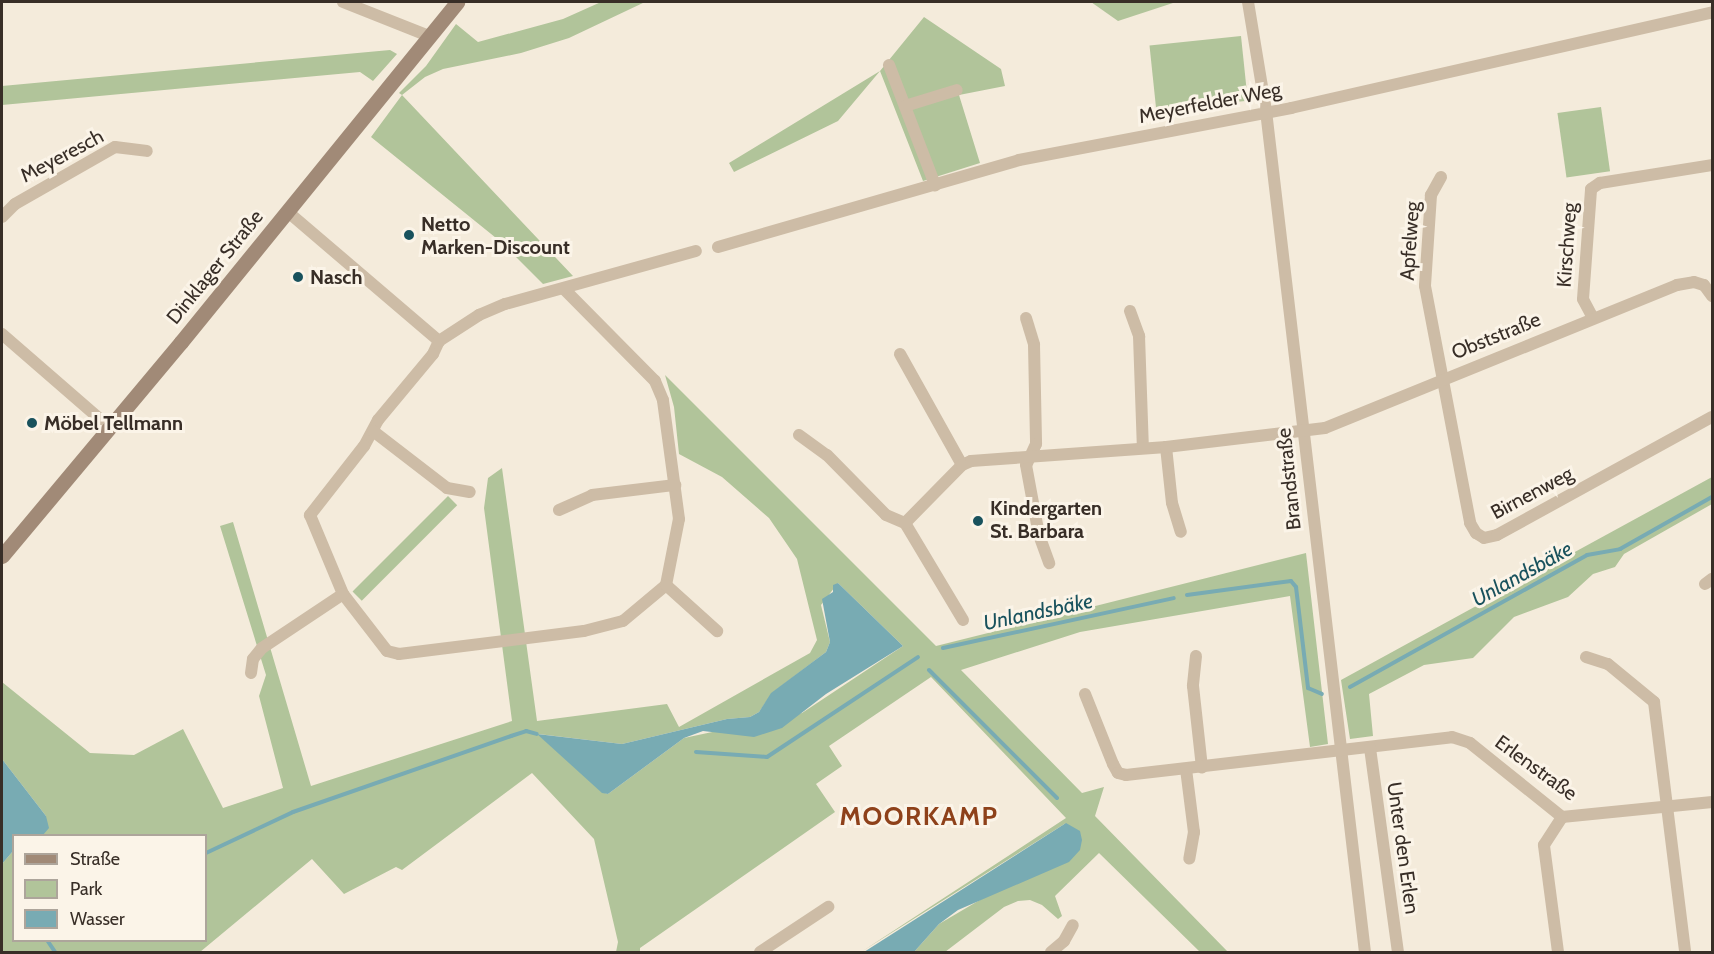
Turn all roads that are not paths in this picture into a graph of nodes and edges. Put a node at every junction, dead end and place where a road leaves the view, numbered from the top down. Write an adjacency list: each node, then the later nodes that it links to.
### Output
1 (343, 2): 5 (street)
2 (457, 2): 5 (main road, Dinklager Straße)
3 (1248, 2): 9 (street, Brandstraße)
4 (1713, 12): 9 (street, Meyerfelder Weg)
5 (429, 36): 14 (main road, Dinklager Straße)
6 (889, 65): 8 (street)
7 (957, 90): 8 (street)
8 (905, 106): 13 (street)
9 (1266, 111): 13 (street, Meyerfelder Weg); 30 (street, Brandstraße)
10 (147, 151): 15 (street, Meyeresch)
11 (1713, 165): 22 (street, Kirschweg)
12 (1441, 177): 26 (street, Apfelweg)
13 (935, 185): 16 (street, Meyerfelder Weg)
14 (288, 212): 24 (street); 28 (main road, Dinklager Straße)
15 (2, 217)
16 (718, 247)
17 (696, 251): 18 (street)
18 (564, 289): 24 (street); 36 (street)
19 (1713, 296): 22 (street, Obststraße)
20 (1130, 310): 33 (street)
21 (1026, 318): 34 (street)
22 (1593, 318): 26 (street, Obststraße)
23 (2, 334): 28 (street)
24 (439, 341): 29 (street)
25 (900, 354): 35 (street)
26 (1442, 379): 27 (street, Birnenweg); 30 (street, Obststraße)
27 (1713, 417)
28 (110, 428): 41 (main road, Dinklager Straße)
29 (373, 431): 37 (street); 44 (street)
30 (1304, 431): 32 (street, Obststraße); 52 (street, Brandstraße)
31 (799, 435): 39 (street)
32 (1166, 447): 33 (street, Obststraße); 40 (street)
33 (1143, 448): 34 (street, Obststraße)
34 (1033, 454): 35 (street, Obststraße); 42 (street)
35 (962, 465): 39 (street)
36 (675, 485): 38 (street); 43 (street)
37 (470, 492)
38 (559, 510)
39 (905, 524): 45 (street)
40 (1181, 532)
41 (2, 556)
42 (1049, 563)
43 (666, 585): 44 (street); 46 (street)
44 (343, 594): 49 (street)
45 (963, 620)
46 (717, 631)
47 (1196, 656): 53 (street)
48 (1586, 657): 56 (street)
49 (251, 673)
50 (1085, 694): 54 (street, Erlenstraße)
51 (1370, 748): 52 (street, Erlenstraße); 57 (street, Erlenstraße); 64 (street, Unter den Erlen)
52 (1341, 752): 53 (street, Erlenstraße); 63 (street, Brandstraße)
53 (1202, 768): 54 (street, Erlenstraße)
54 (1186, 769): 58 (street)
55 (1713, 802): 56 (street, Erlenstraße)
56 (1667, 808): 57 (street, Erlenstraße); 66 (street)
57 (1562, 817): 65 (street)
58 (1189, 859)
59 (828, 908): 61 (street)
60 (1073, 925): 62 (street)
61 (760, 952)
62 (1051, 952)
63 (1365, 952)
64 (1398, 952)
65 (1558, 952)
66 (1685, 952)

